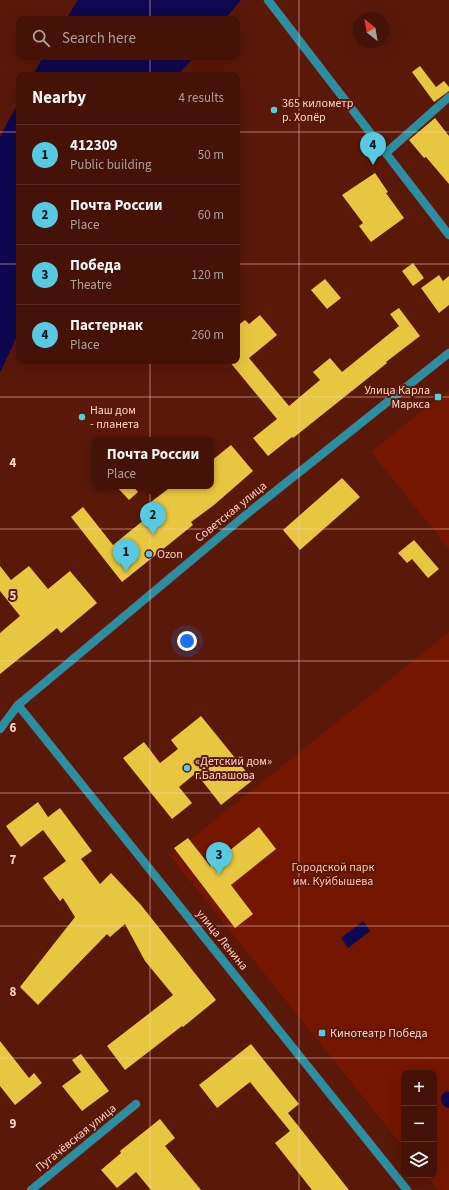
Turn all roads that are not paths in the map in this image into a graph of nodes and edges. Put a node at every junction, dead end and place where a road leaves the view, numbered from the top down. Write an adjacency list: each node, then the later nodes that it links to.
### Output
1 (268, 0): 3 (street)
2 (449, 97): 3 (street)
3 (386, 153): 4 (street)
4 (449, 235)
5 (449, 353): 6 (street, Советская улица)
6 (18, 705): 7 (street, Советская улица); 10 (street, улица Ленина)
7 (0, 729)
8 (136, 1104): 9 (street, Пугачёвская улица)
9 (31, 1190)
10 (408, 1190)

